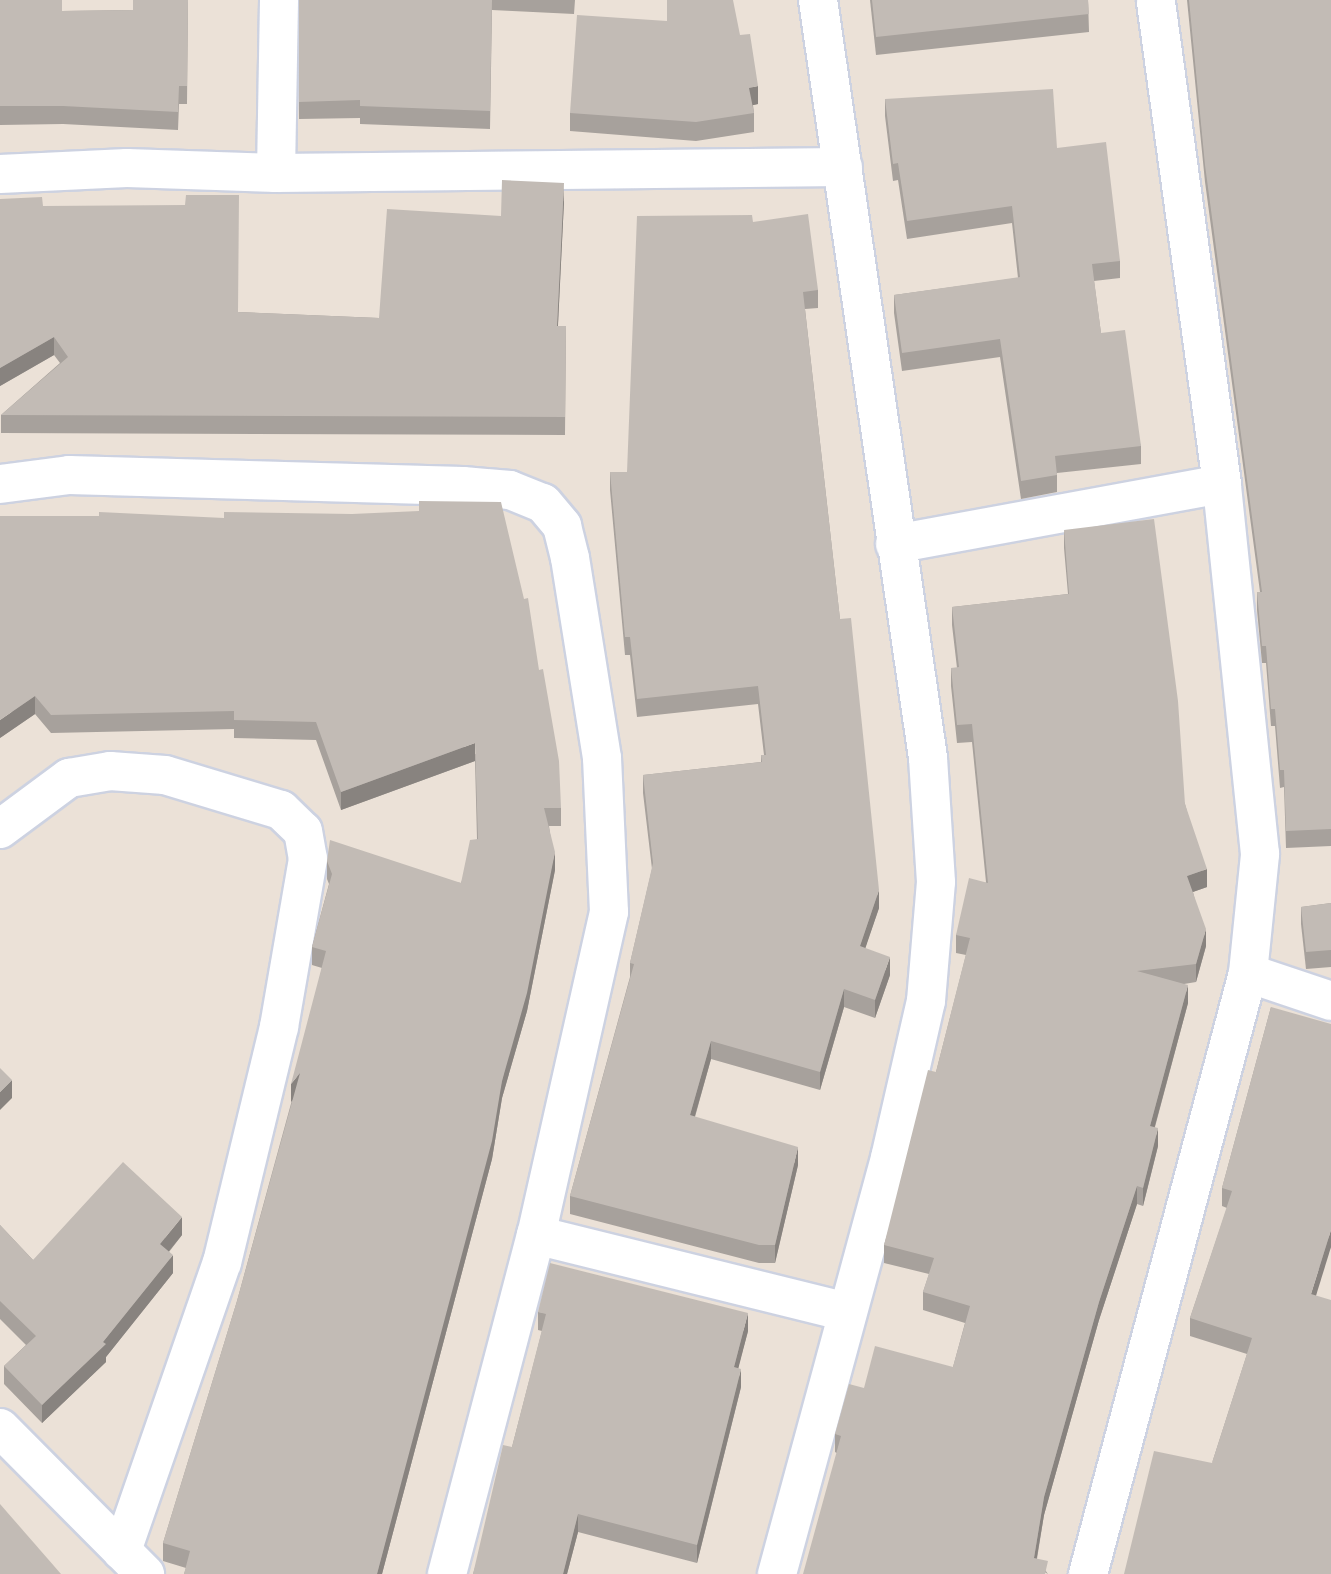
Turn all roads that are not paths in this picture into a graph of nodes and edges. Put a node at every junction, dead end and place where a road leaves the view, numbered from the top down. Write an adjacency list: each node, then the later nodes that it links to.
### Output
1 (279, 0): 5 (street)
2 (818, 0): 4 (street)
3 (1156, 0): 8 (street)
4 (843, 167): 5 (street); 9 (street)
5 (276, 173): 6 (street)
6 (0, 174)
7 (0, 484): 13 (street)
8 (1223, 484): 9 (street); 11 (street)
9 (895, 544): 14 (street)
10 (0, 829): 16 (street)
11 (1248, 973): 12 (street); 19 (street)
12 (1331, 1001)
13 (536, 1235): 14 (street); 17 (street)
14 (847, 1312): 18 (street)
15 (0, 1428): 16 (street)
16 (134, 1562)
17 (447, 1574)
18 (777, 1574)
19 (1088, 1574)

